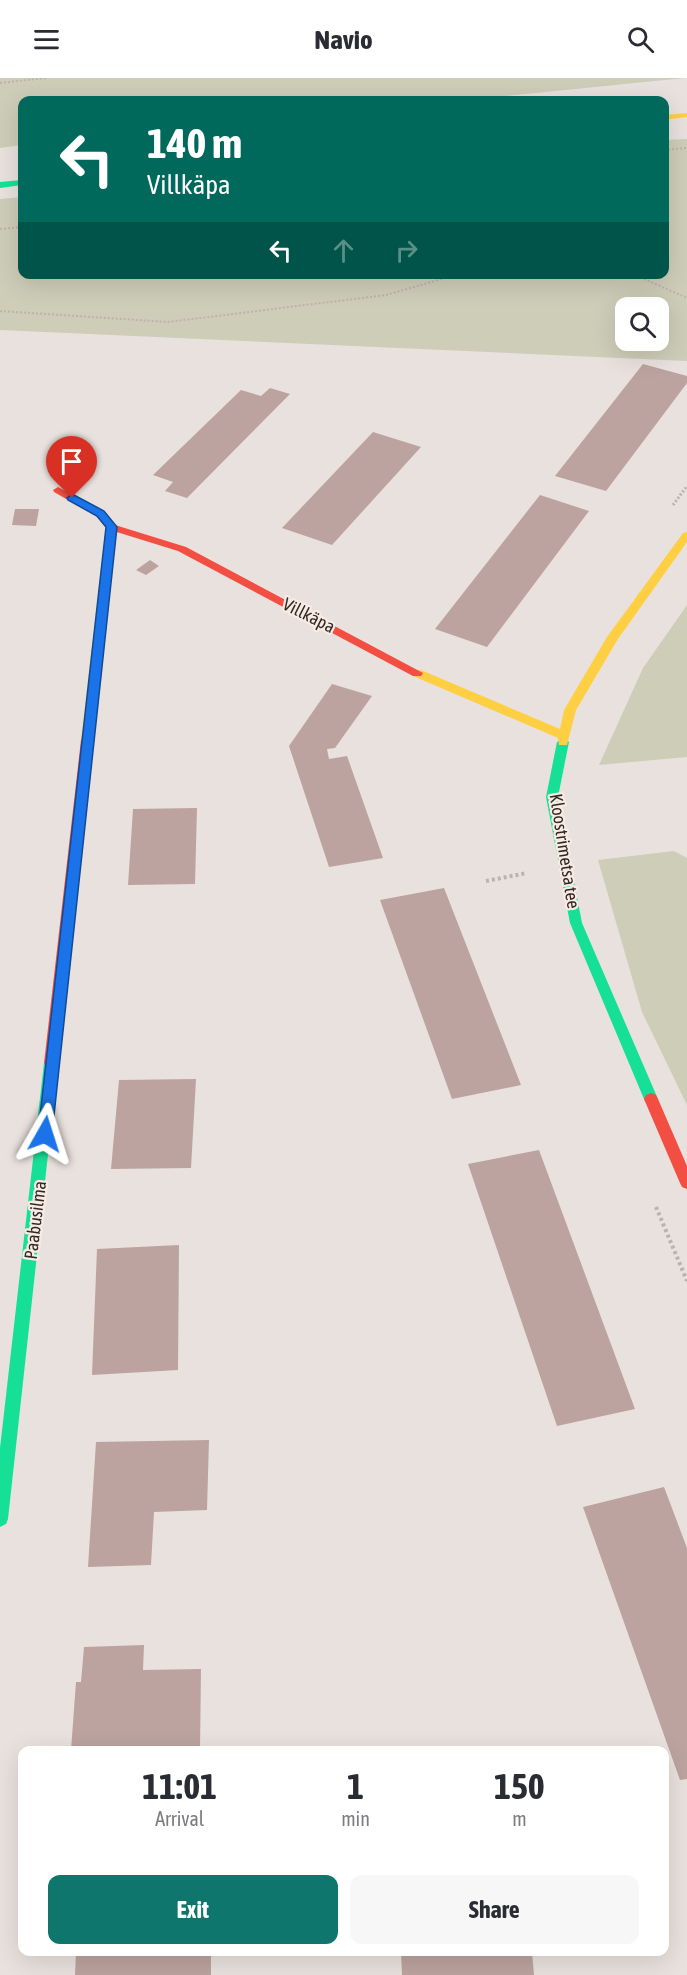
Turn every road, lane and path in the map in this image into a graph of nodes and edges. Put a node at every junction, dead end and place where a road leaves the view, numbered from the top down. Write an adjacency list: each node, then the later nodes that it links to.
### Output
1 (45, 78): 2 (path)
2 (0, 84)
3 (687, 115): 4 (street)
4 (669, 117)
5 (687, 148): 6 (path)
6 (669, 150)
7 (18, 183): 8 (street)
8 (0, 185)
9 (18, 227): 10 (path)
10 (0, 229)
11 (441, 279): 14 (path)
12 (644, 279): 13 (path)
13 (687, 298)
14 (0, 311)
15 (58, 490): 16 (street, Villkäpa)
16 (111, 527): 18 (street, Villkäpa); 22 (street, Paabusilma)
17 (687, 534): 18 (street, Kloostrimetsa tee)
18 (565, 736): 21 (street, Kloostrimetsa tee)
19 (527, 872): 20 (path)
20 (486, 881)
21 (687, 1183)
22 (0, 1519)

